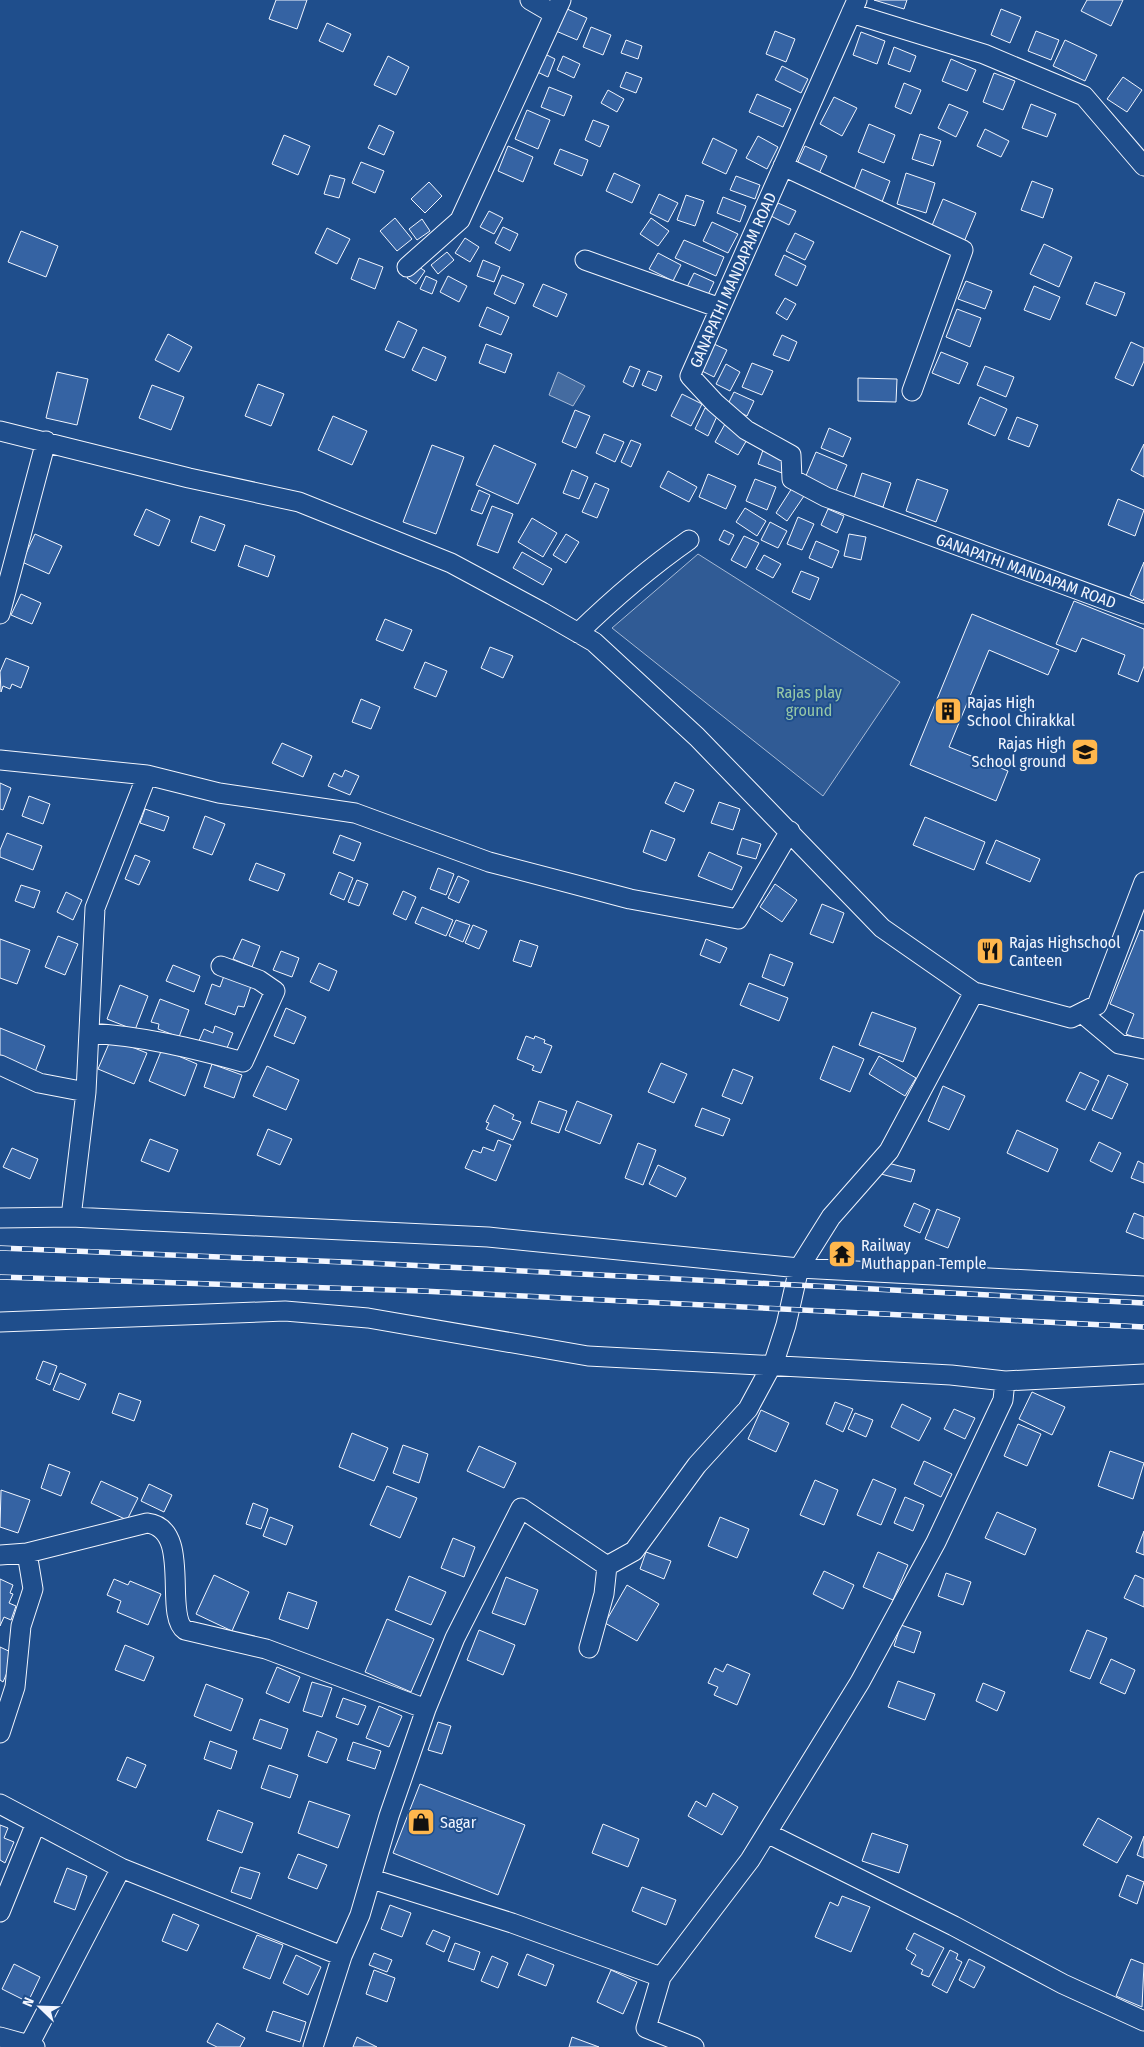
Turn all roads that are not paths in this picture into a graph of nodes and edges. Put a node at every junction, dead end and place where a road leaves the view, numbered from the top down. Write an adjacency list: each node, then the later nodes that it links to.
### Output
1 (530, 0): 2 (street)
2 (558, 7): 7 (street)
3 (854, 7): 4 (street, GANAPATHI MANDAPAM ROAD); 5 (street)
4 (783, 166): 8 (street, GANAPATHI MANDAPAM ROAD); 9 (street)
5 (1144, 166)
6 (584, 260): 8 (street)
7 (407, 267)
8 (720, 308): 14 (street, GANAPATHI MANDAPAM ROAD)
9 (912, 391)
10 (0, 431): 11 (street)
11 (46, 441): 13 (street); 15 (street)
12 (689, 540): 15 (street)
13 (0, 614)
14 (1144, 614)
15 (578, 633): 18 (street)
16 (0, 760): 17 (street)
17 (147, 774): 18 (street); 23 (street)
18 (790, 831): 21 (street)
19 (1144, 882): 22 (street)
20 (222, 966): 23 (street)
21 (974, 992): 22 (street); 29 (street)
22 (1082, 1013): 24 (street)
23 (89, 1033): 26 (street)
24 (1144, 1050)
25 (0, 1065): 26 (street)
26 (86, 1092): 27 (street)
27 (70, 1217): 28 (street); 29 (street)
28 (0, 1218)
29 (799, 1268): 30 (street); 32 (street)
30 (1144, 1286)
31 (0, 1322): 32 (street)
32 (772, 1365): 34 (street); 37 (street)
33 (1144, 1374): 34 (street)
34 (1005, 1382): 43 (street)
35 (27, 1553): 36 (street); 39 (street); 40 (street)
36 (0, 1555)
37 (607, 1566): 38 (street); 39 (street)
38 (589, 1648)
39 (426, 1709): 45 (street)
40 (0, 1733)
41 (0, 1804): 42 (street)
42 (36, 1823): 44 (street); 46 (street)
43 (767, 1833): 48 (street); 49 (street)
44 (121, 1868): 47 (street); 51 (street)
45 (372, 1879): 47 (street); 48 (street)
46 (0, 1912)
47 (342, 1956): 52 (street)
48 (661, 1977): 53 (street)
49 (1144, 2021)
50 (0, 2037): 51 (street)
51 (32, 2046)
52 (313, 2047)
53 (694, 2047)

